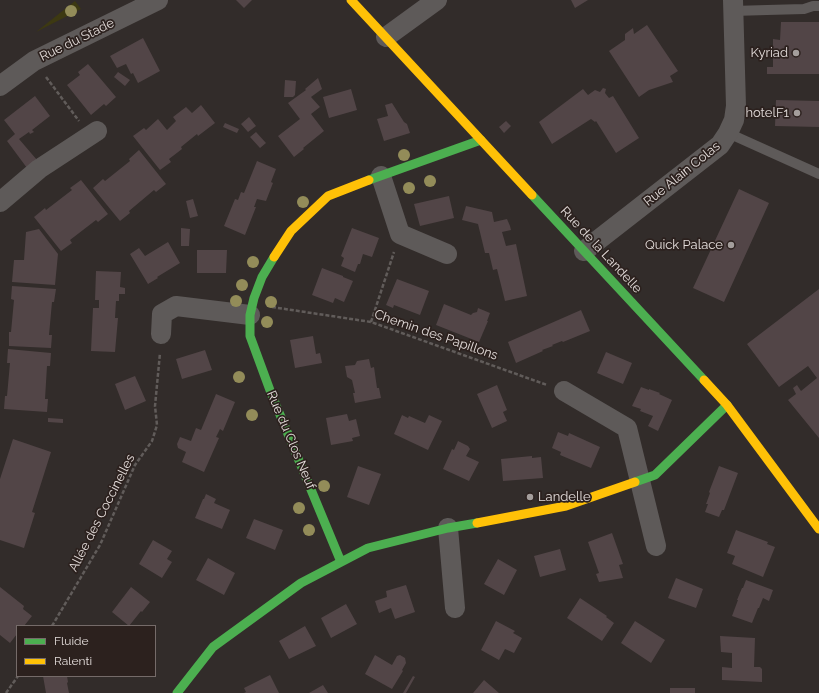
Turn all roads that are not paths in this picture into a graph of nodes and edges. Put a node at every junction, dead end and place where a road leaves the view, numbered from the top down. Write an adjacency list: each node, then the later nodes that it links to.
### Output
1 (158, 0): 7 (street, Rue du Stade)
2 (350, 0): 6 (street, Rue de la Landelle)
3 (437, 0): 6 (street)
4 (733, 5): 5 (lane); 9 (street, Rue Alain Colas)
5 (819, 6)
6 (386, 37): 10 (street, Rue de la Landelle)
7 (0, 86)
8 (93, 133): 13 (street)
9 (728, 133): 11 (lane); 14 (street, Rue Alain Colas)
10 (481, 140): 12 (street, Rue du Clos Neuf); 14 (street, Rue de la Landelle)
11 (819, 174)
12 (381, 176): 15 (street); 16 (street, Rue du Clos Neuf)
13 (0, 202)
14 (584, 251): 19 (street, Rue de la Landelle)
15 (447, 254)
16 (252, 307): 17 (street); 24 (street, Rue du Clos Neuf)
17 (161, 334)
18 (564, 392): 20 (street)
19 (727, 405): 20 (street); 22 (street, Rue de la Landelle)
20 (639, 481): 21 (street); 23 (street)
21 (448, 528): 24 (street); 25 (street)
22 (819, 529)
23 (656, 546)
24 (342, 562): 26 (street)
25 (455, 608)
26 (178, 693)

